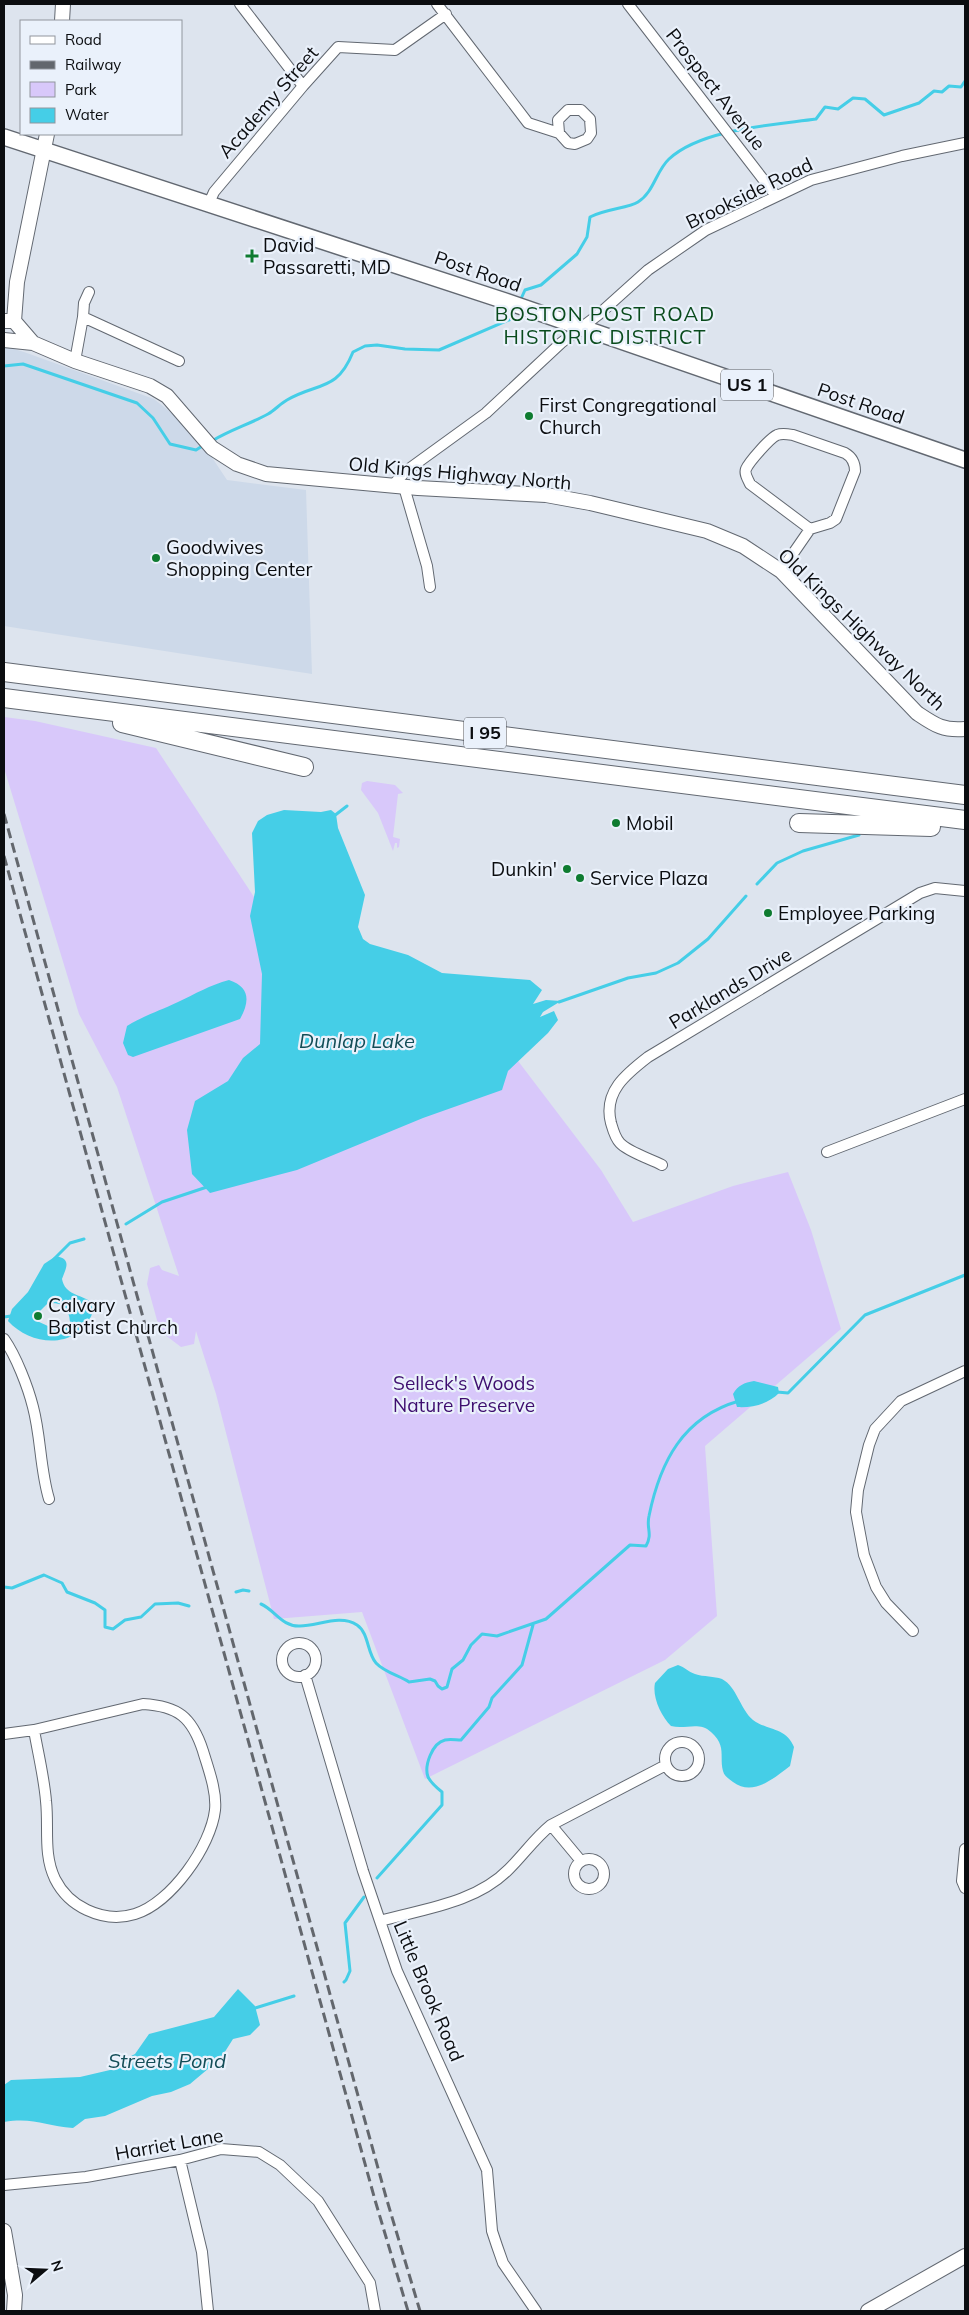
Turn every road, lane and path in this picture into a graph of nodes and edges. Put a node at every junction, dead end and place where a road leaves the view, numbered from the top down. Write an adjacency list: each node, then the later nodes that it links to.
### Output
1 (63, 4): 6 (street)
2 (240, 4): 7 (street)
3 (437, 4): 5 (street)
4 (628, 4): 13 (street, Prospect Avenue)
5 (446, 14): 7 (street, Academy Street); 8 (street)
6 (62, 20)
7 (302, 86): 14 (street, Academy Street)
8 (559, 134)
9 (47, 135): 12 (street)
10 (4, 137): 12 (main road, Post Road / US 1)
11 (965, 143): 13 (street, Brookside Road)
12 (44, 150): 14 (main road, Post Road / US 1); 18 (street)
13 (776, 196): 17 (street, Brookside Road)
14 (210, 203): 17 (main road, Post Road / US 1)
15 (89, 292): 16 (street)
16 (83, 317): 19 (street); 20 (street)
17 (580, 328): 21 (main road, Post Road / US 1); 22 (street, Brookside Road)
18 (11, 330): 19 (street, Old Kings Highway North)
19 (75, 361): 22 (street, Old Kings Highway North)
20 (179, 361)
21 (965, 460)
22 (399, 486): 24 (street, Old Kings Highway North); 25 (street)
23 (810, 529): 23 (street); 24 (street)
24 (780, 571): 28 (street, Old Kings Highway North)
25 (430, 587)
26 (4, 672): 30 (highway, I 95)
27 (9, 699): 29 (highway); 31 (highway, I 95)
28 (965, 729)
29 (304, 767)
30 (965, 795)
31 (965, 820)
32 (799, 823): 33 (highway)
33 (965, 829)
34 (965, 891): 37 (street, Parklands Drive)
35 (965, 1099): 36 (street)
36 (827, 1152)
37 (662, 1165)
38 (4, 1339): 40 (street)
39 (965, 1371): 41 (street)
40 (49, 1499)
41 (913, 1631)
42 (305, 1675): 50 (street, Little Brook Road)
43 (34, 1730): 43 (street); 44 (street)
44 (4, 1734)
45 (666, 1764): 46 (street)
46 (551, 1825): 48 (street); 50 (street)
47 (965, 1849): 49 (street)
48 (581, 1861)
49 (965, 1888)
50 (380, 1921): 58 (street, Little Brook Road)
51 (180, 2160): 52 (street, Harriet Lane); 56 (street); 57 (street, Harriet Lane)
52 (4, 2185)
53 (4, 2231): 55 (street)
54 (965, 2256): 59 (street)
55 (14, 2311)
56 (208, 2311)
57 (375, 2311)
58 (536, 2311)
59 (868, 2311)

